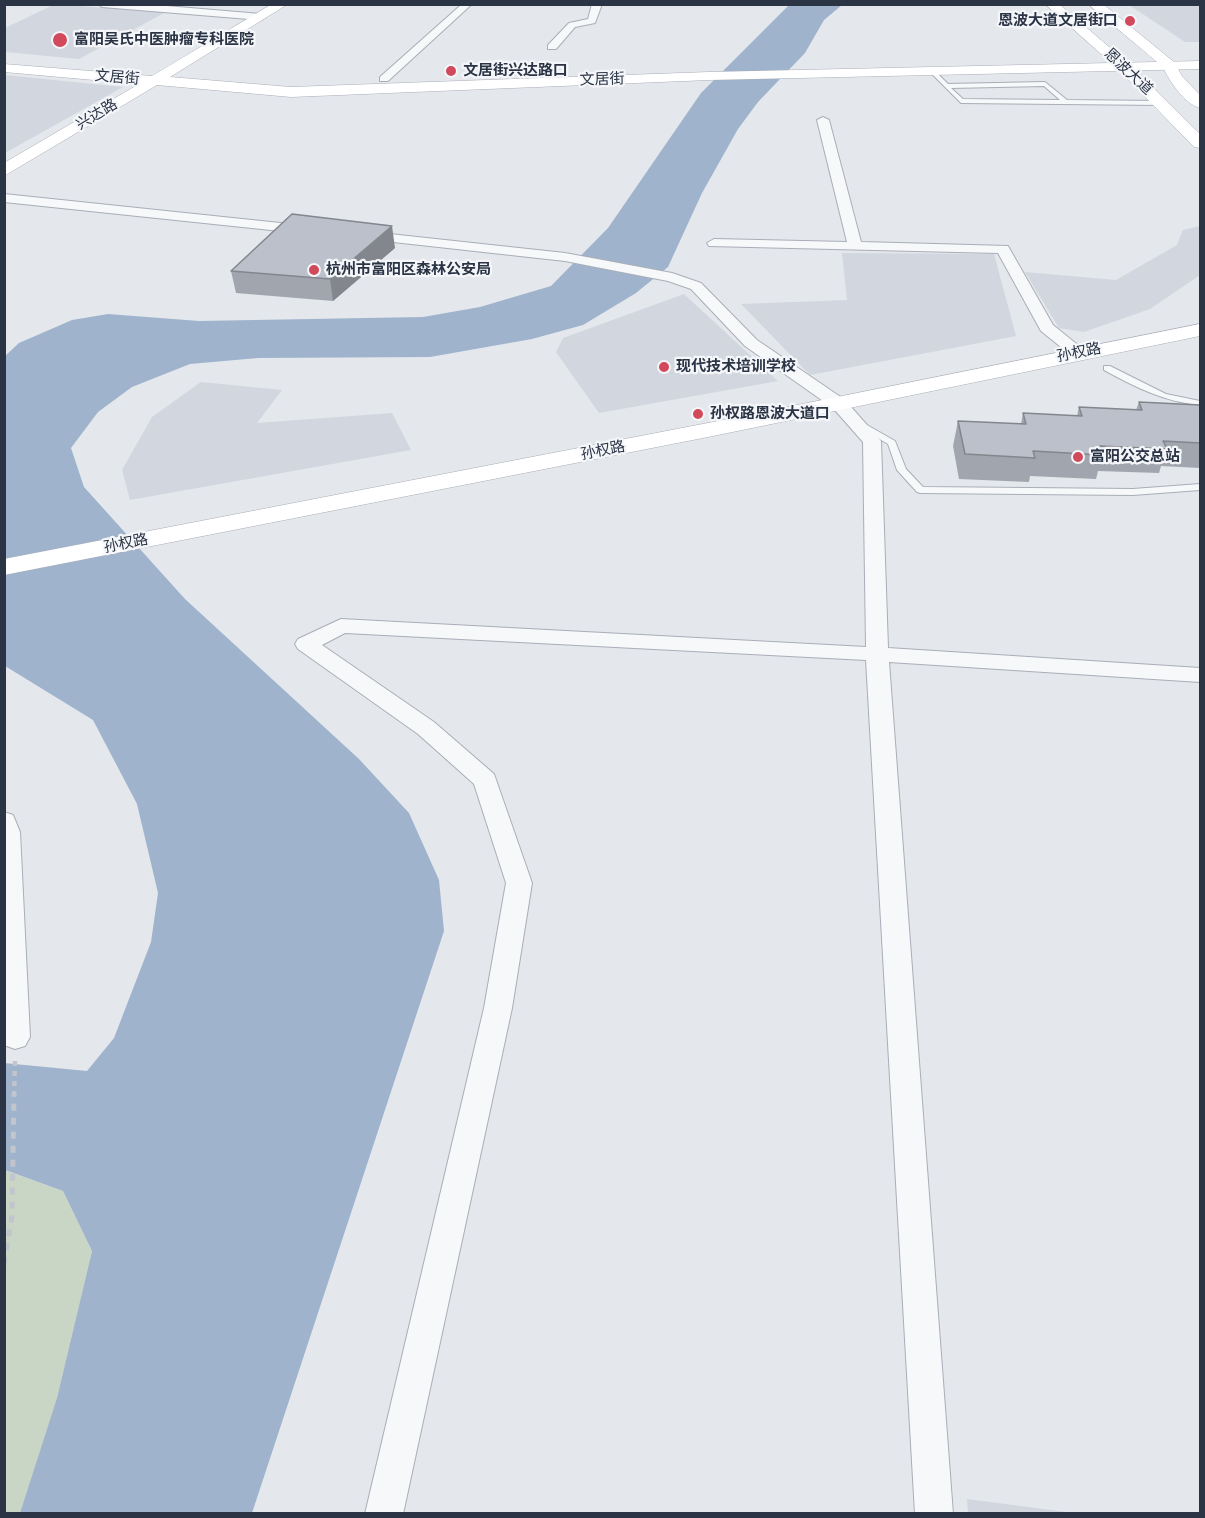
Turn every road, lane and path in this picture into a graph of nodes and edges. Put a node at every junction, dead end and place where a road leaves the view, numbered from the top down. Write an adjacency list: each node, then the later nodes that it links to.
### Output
1 (102, 4): 7 (street)
2 (282, 4): 7 (main road, 兴达路)
3 (468, 4): 21 (street)
4 (597, 4): 8 (street)
5 (1051, 4): 13 (main road, 恩波大道)
6 (1094, 4): 12 (main road, 恩波大道)
7 (261, 17): 17 (main road, 兴达路)
8 (552, 47)
9 (1084, 50): 13 (main road)
10 (1200, 56): 12 (main road, 文居街)
11 (4, 57): 17 (main road, 文居街)
12 (1164, 61): 13 (main road, 文居街); 14 (main road, 文居街); 20 (main road); 30 (main road, 恩波大道)
13 (1119, 62): 16 (main road, 文居街); 19 (main road, 文居街); 29 (main road, 恩波大道)
14 (1200, 64)
15 (4, 68): 22 (main road, 文居街)
16 (791, 70): 18 (main road, 文居街); 19 (main road, 文居街)
17 (170, 71): 21 (main road, 文居街); 22 (main road, 兴达路)
18 (714, 72): 21 (main road, 文居街); 22 (main road, 文居街)
19 (933, 72): 23 (lane)
20 (1200, 76)
21 (384, 79)
22 (153, 81): 33 (main road, 兴达路)
23 (947, 86): 25 (lane); 27 (lane)
24 (1043, 92): 25 (lane)
25 (1054, 92): 28 (lane)
26 (987, 93): 27 (lane)
27 (954, 94): 28 (lane)
28 (1065, 102): 29 (lane)
29 (1160, 102): 32 (main road, 恩波大道)
30 (1200, 103)
31 (823, 120): 38 (street)
32 (1200, 143)
33 (4, 171)
34 (4, 198): 35 (street)
35 (327, 232)
36 (350, 234): 44 (street)
37 (714, 243): 38 (street)
38 (855, 246): 41 (street)
39 (1200, 330): 41 (main road, 孙权路)
40 (1200, 349): 42 (main road, 孙权路)
41 (1078, 353): 44 (main road, 孙权路)
42 (1107, 368): 43 (lane); 44 (main road, 孙权路)
43 (1200, 403)
44 (847, 413): 45 (lane); 46 (main road, 孙权路); 49 (street)
45 (1200, 487)
46 (175, 542): 47 (main road, 孙权路); 48 (main road, 孙权路)
47 (4, 567)
48 (4, 583)
49 (877, 654): 50 (street); 54 (street); 55 (street)
50 (1200, 675)
51 (4, 821): 52 (street)
52 (15, 1037): 53 (path)
53 (4, 1264)
54 (384, 1514)
55 (934, 1514)

